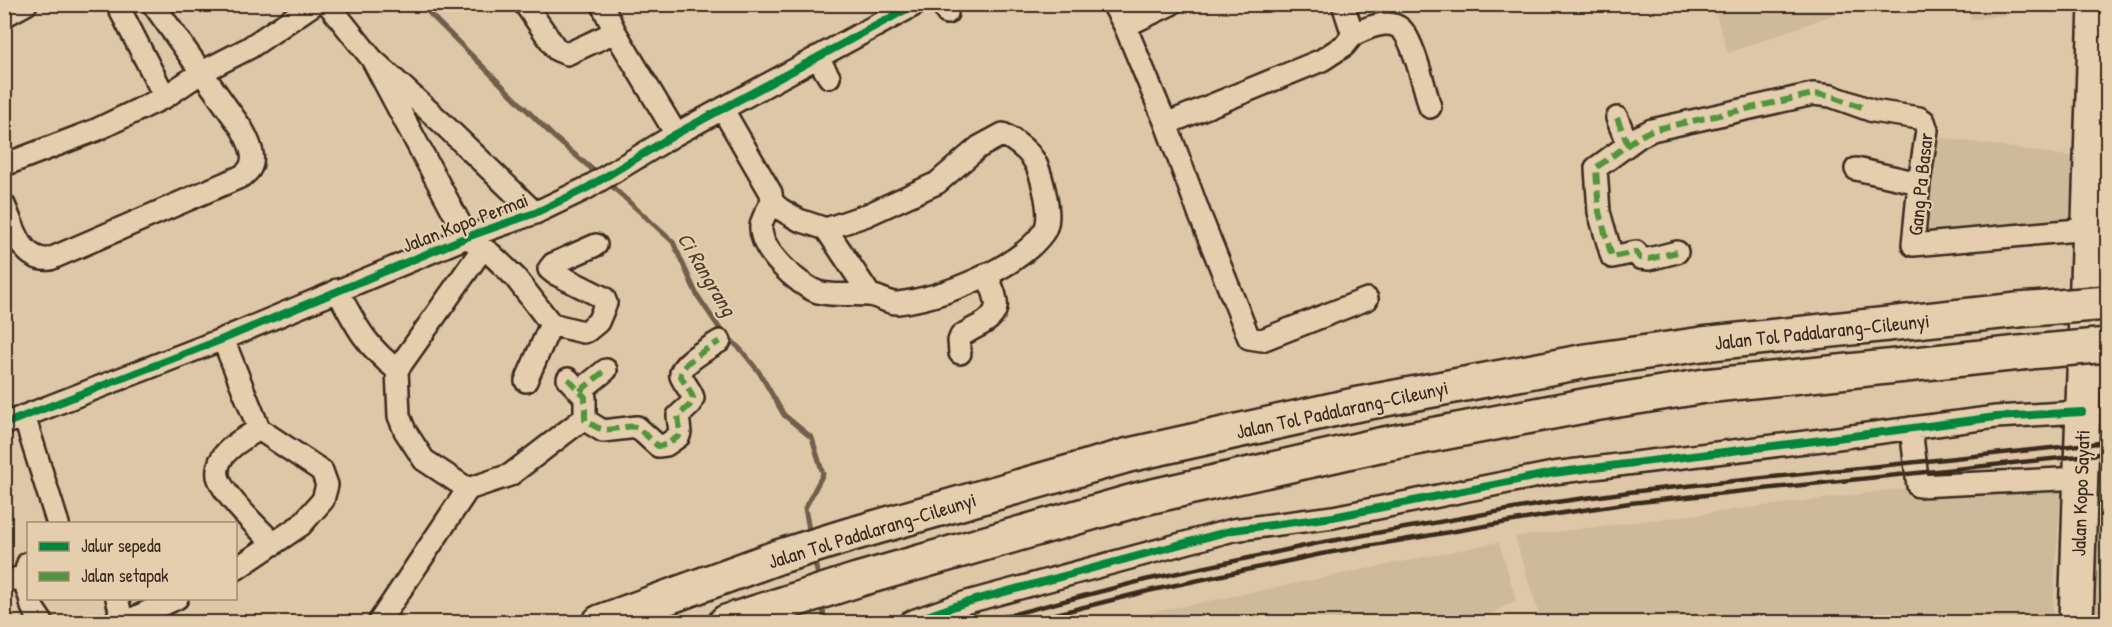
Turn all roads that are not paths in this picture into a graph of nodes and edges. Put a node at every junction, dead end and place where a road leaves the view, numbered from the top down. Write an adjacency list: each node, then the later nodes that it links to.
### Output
1 (26, 4): 13 (street)
2 (117, 4): 21 (street)
3 (153, 4): 19 (street)
4 (314, 4): 19 (street)
5 (328, 4): 18 (street)
6 (525, 4): 15 (street)
7 (602, 4): 15 (street)
8 (916, 4): 17 (street, Jalan Kopo Permai)
9 (1113, 4): 14 (street)
10 (1172, 4): 14 (street)
11 (1343, 4): 16 (street)
12 (2096, 4): 36 (main road, Jalan Kopo Sayati)
13 (4, 16)
14 (1125, 26): 25 (street)
15 (615, 32): 26 (street)
16 (1353, 35): 22 (street); 25 (street)
17 (817, 57): 20 (street); 23 (street, Jalan Kopo Permai)
18 (372, 59): 33 (street); 35 (street)
19 (202, 72): 21 (street); 32 (street)
20 (829, 77)
21 (165, 97): 28 (street)
22 (1430, 107)
23 (723, 110): 26 (street, Jalan Kopo Permai); 31 (street)
24 (1617, 118): 27 (street)
25 (1166, 124): 42 (street)
26 (676, 134): 33 (street, Jalan Kopo Permai)
27 (1622, 149): 30 (street, Gang Pa Basar); 38 (street)
28 (4, 165)
29 (1856, 169): 30 (street)
30 (1919, 183): 36 (street, Gang Pa Basar)
31 (772, 202): 34 (street); 41 (street)
32 (4, 205)
33 (535, 213): 35 (street, Jalan Kopo Permai)
34 (826, 229): 39 (street); 41 (street)
35 (475, 243): 40 (street, Jalan Kopo Permai); 44 (street); 49 (street)
36 (2095, 244): 52 (main road, Jalan Kopo Sayati)
37 (596, 245): 44 (street)
38 (1677, 252)
39 (987, 274): 41 (street); 48 (street)
40 (337, 290): 45 (street, Jalan Kopo Permai); 49 (street)
41 (870, 294)
42 (1367, 299)
43 (2108, 303): 69 (main road, Jalan Tol Padalarang–Cileunyi, bridge)
44 (551, 324): 51 (street)
45 (223, 339): 53 (street, Jalan Kopo Permai); 56 (street)
46 (720, 341): 54 (street)
47 (2108, 345): 70 (main road, bridge)
48 (960, 352)
49 (396, 370): 58 (street)
50 (606, 370): 54 (street)
51 (526, 381)
52 (2082, 412): 55 (street); 57 (main road, Jalan Kopo Sayati)
53 (14, 420): 59 (street)
54 (585, 420): 58 (street)
55 (1911, 428): 57 (street); 71 (street)
56 (259, 429): 60 (street); 60 (street)
57 (2081, 478): 72 (main road, Jalan Kopo Sayati)
58 (468, 489): 68 (street)
59 (57, 522)
60 (274, 544): 61 (street)
61 (237, 567)
62 (30, 600): 65 (street)
63 (118, 600): 66 (street)
64 (173, 600): 67 (street)
65 (42, 622)
66 (116, 622)
67 (126, 622)
68 (379, 622)
69 (600, 622)
70 (726, 622)
71 (910, 622)
72 (2076, 622)

